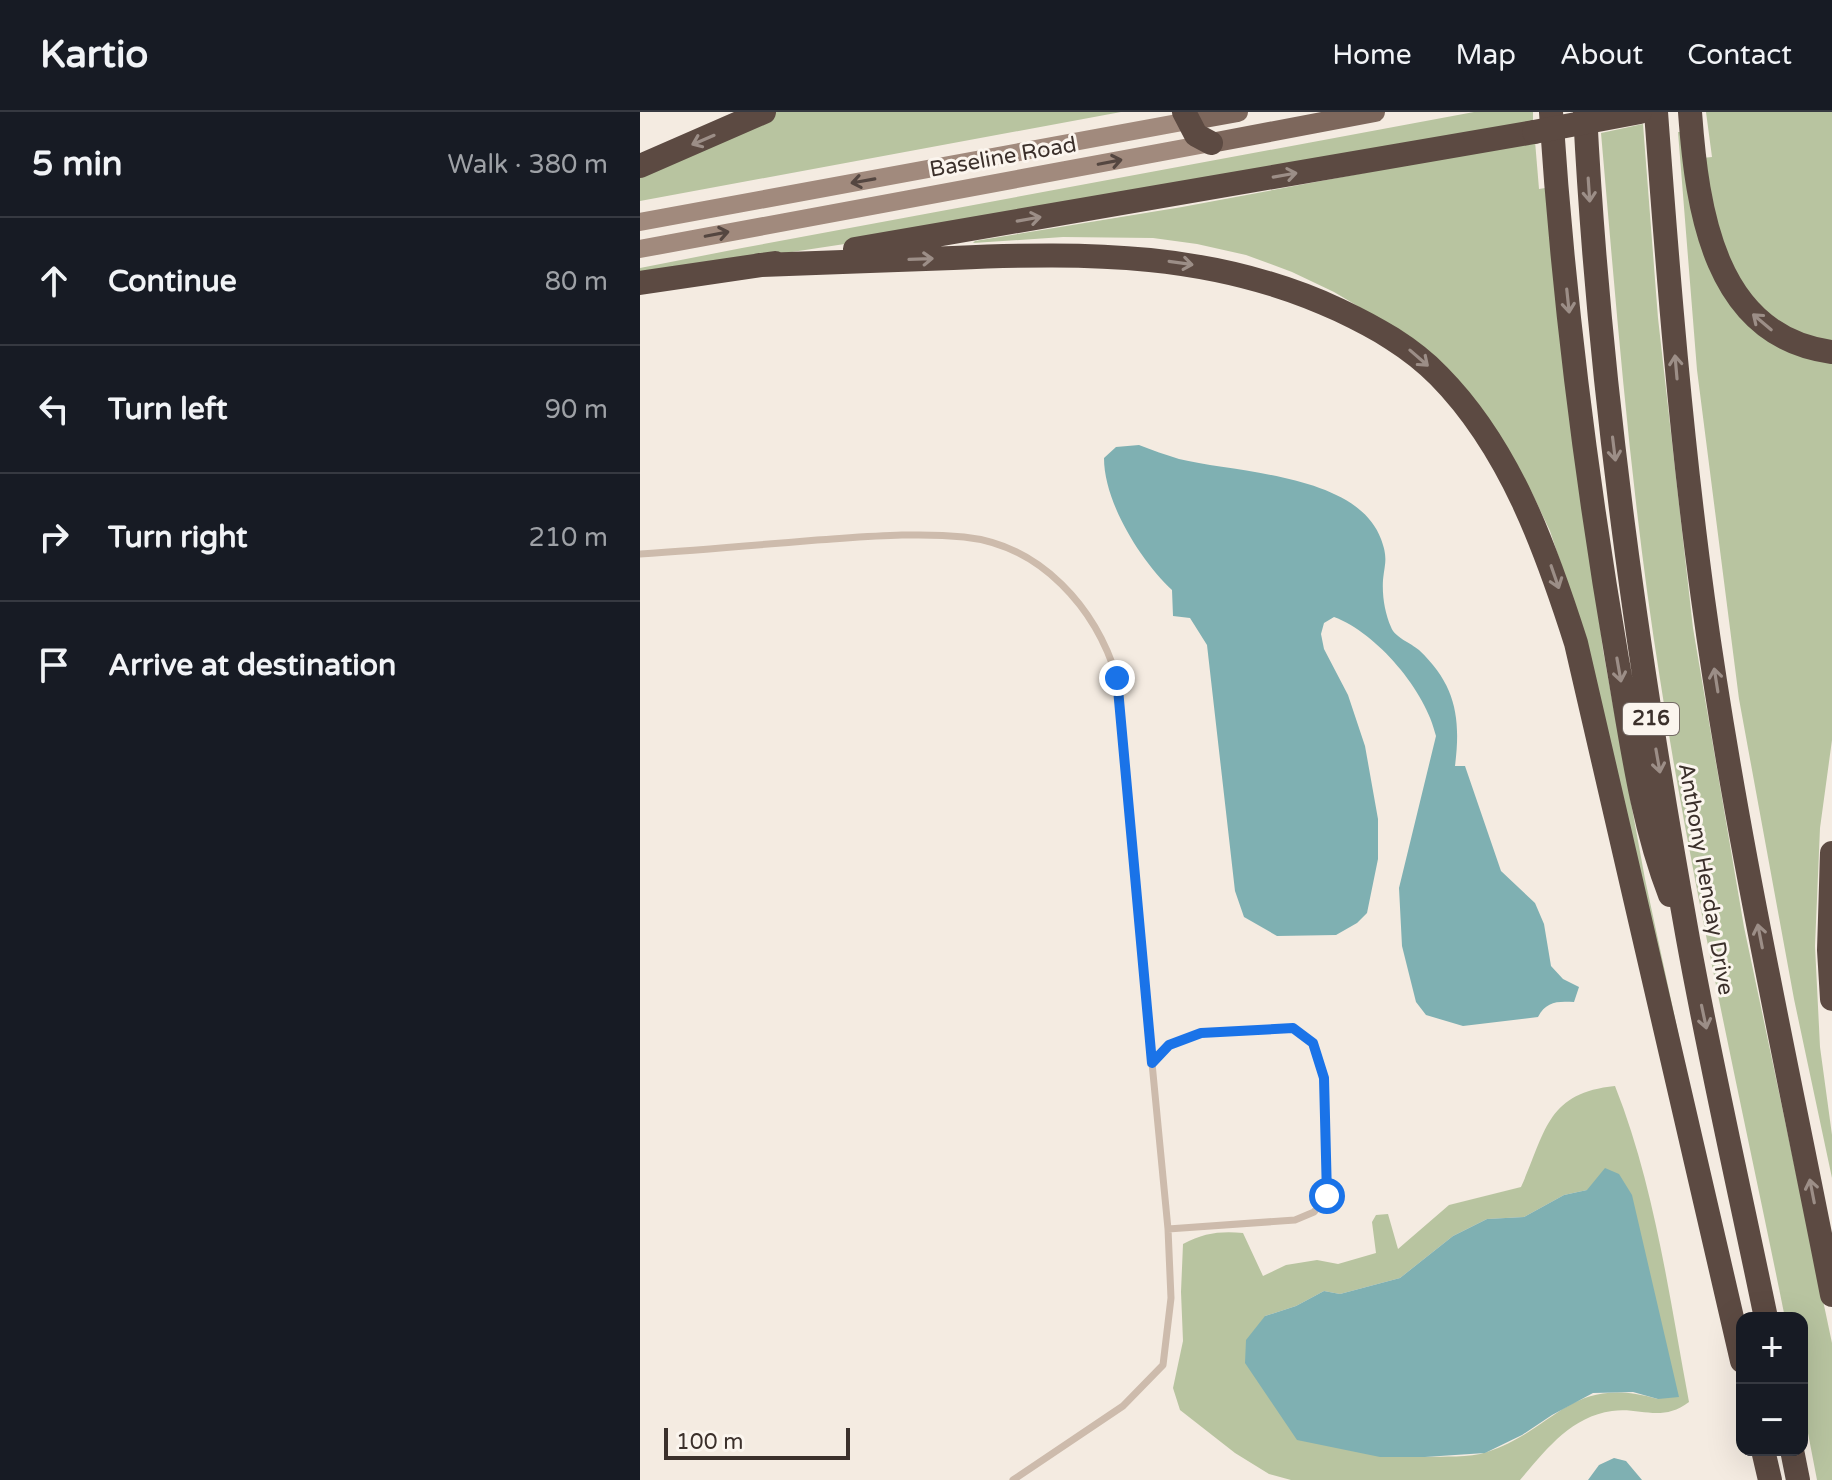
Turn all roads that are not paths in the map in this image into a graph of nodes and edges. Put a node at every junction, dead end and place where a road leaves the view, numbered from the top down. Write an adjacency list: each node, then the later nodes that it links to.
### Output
1 (764, 112): 11 (highway, one-way to 11)
2 (1238, 112): 9 (main road, Baseline Road)
3 (1375, 112): 10 (main road, Baseline Road)
4 (1551, 112): 19 (highway, one-way to 19)
5 (1585, 112): 19 (highway, Anthony Henday Drive / 216, one-way to 19)
6 (1640, 112): 14 (highway, one-way to 6, bridge)
7 (1656, 112): 23 (highway, Anthony Henday Drive, one-way to 7)
8 (1690, 112): 16 (highway, one-way to 8)
9 (1186, 117): 10 (highway); 12 (main road, Baseline Road, one-way to 12)
10 (1211, 143): 13 (main road, Baseline Road, one-way to 10)
11 (640, 166)
12 (640, 222)
13 (640, 249)
14 (759, 265): 15 (highway); 25 (highway, one-way to 25)
15 (640, 283)
16 (1832, 352)
17 (640, 554): 21 (lane)
18 (1832, 853): 20 (highway)
19 (1688, 942): 24 (highway, Anthony Henday Drive / 216, one-way to 24)
20 (1832, 999)
21 (1152, 1063): 22 (lane); 22 (lane)
22 (1168, 1229): 28 (lane)
23 (1832, 1295)
24 (1765, 1312)
25 (1736, 1335)
26 (1764, 1456): 29 (highway)
27 (1793, 1456): 30 (highway)
28 (1013, 1480)
29 (1770, 1480)
30 (1798, 1480)

